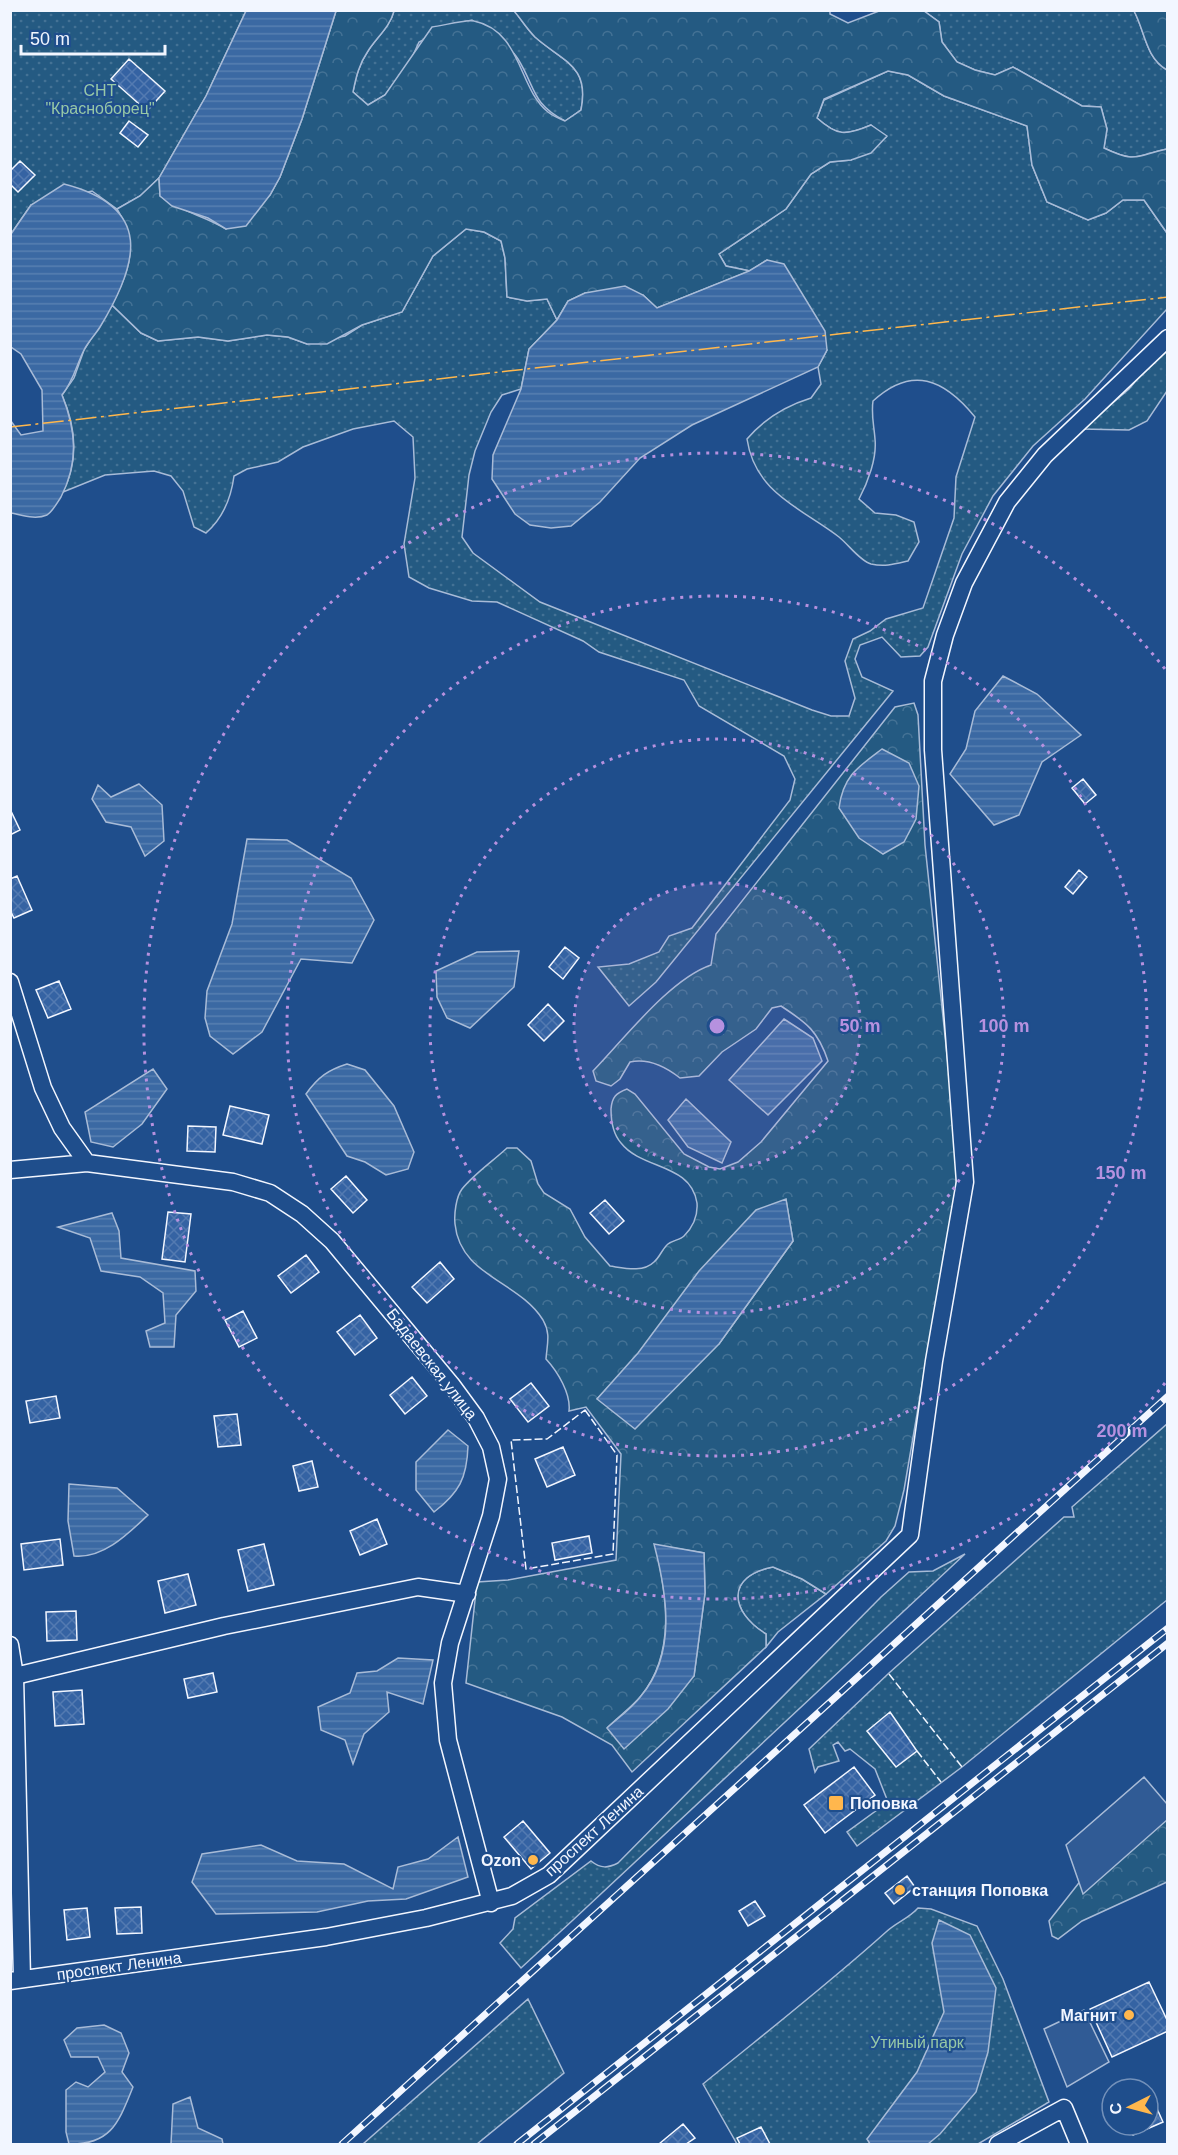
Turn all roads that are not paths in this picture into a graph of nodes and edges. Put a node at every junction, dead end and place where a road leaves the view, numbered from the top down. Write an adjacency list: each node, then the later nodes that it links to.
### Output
1 (1167, 338): 8 (street, проспект Ленина)
2 (10, 982): 3 (street)
3 (87, 1163): 4 (street, Бадаевская улица); 5 (street, Бадаевская улица)
4 (10, 1170)
5 (467, 1594): 7 (street); 8 (street, Бадаевская улица)
6 (10, 1645): 7 (street)
7 (15, 1676): 9 (street)
8 (490, 1903): 9 (street, проспект Ленина)
9 (16, 1980)
10 (998, 2145): 11 (street)
11 (1079, 2145)

